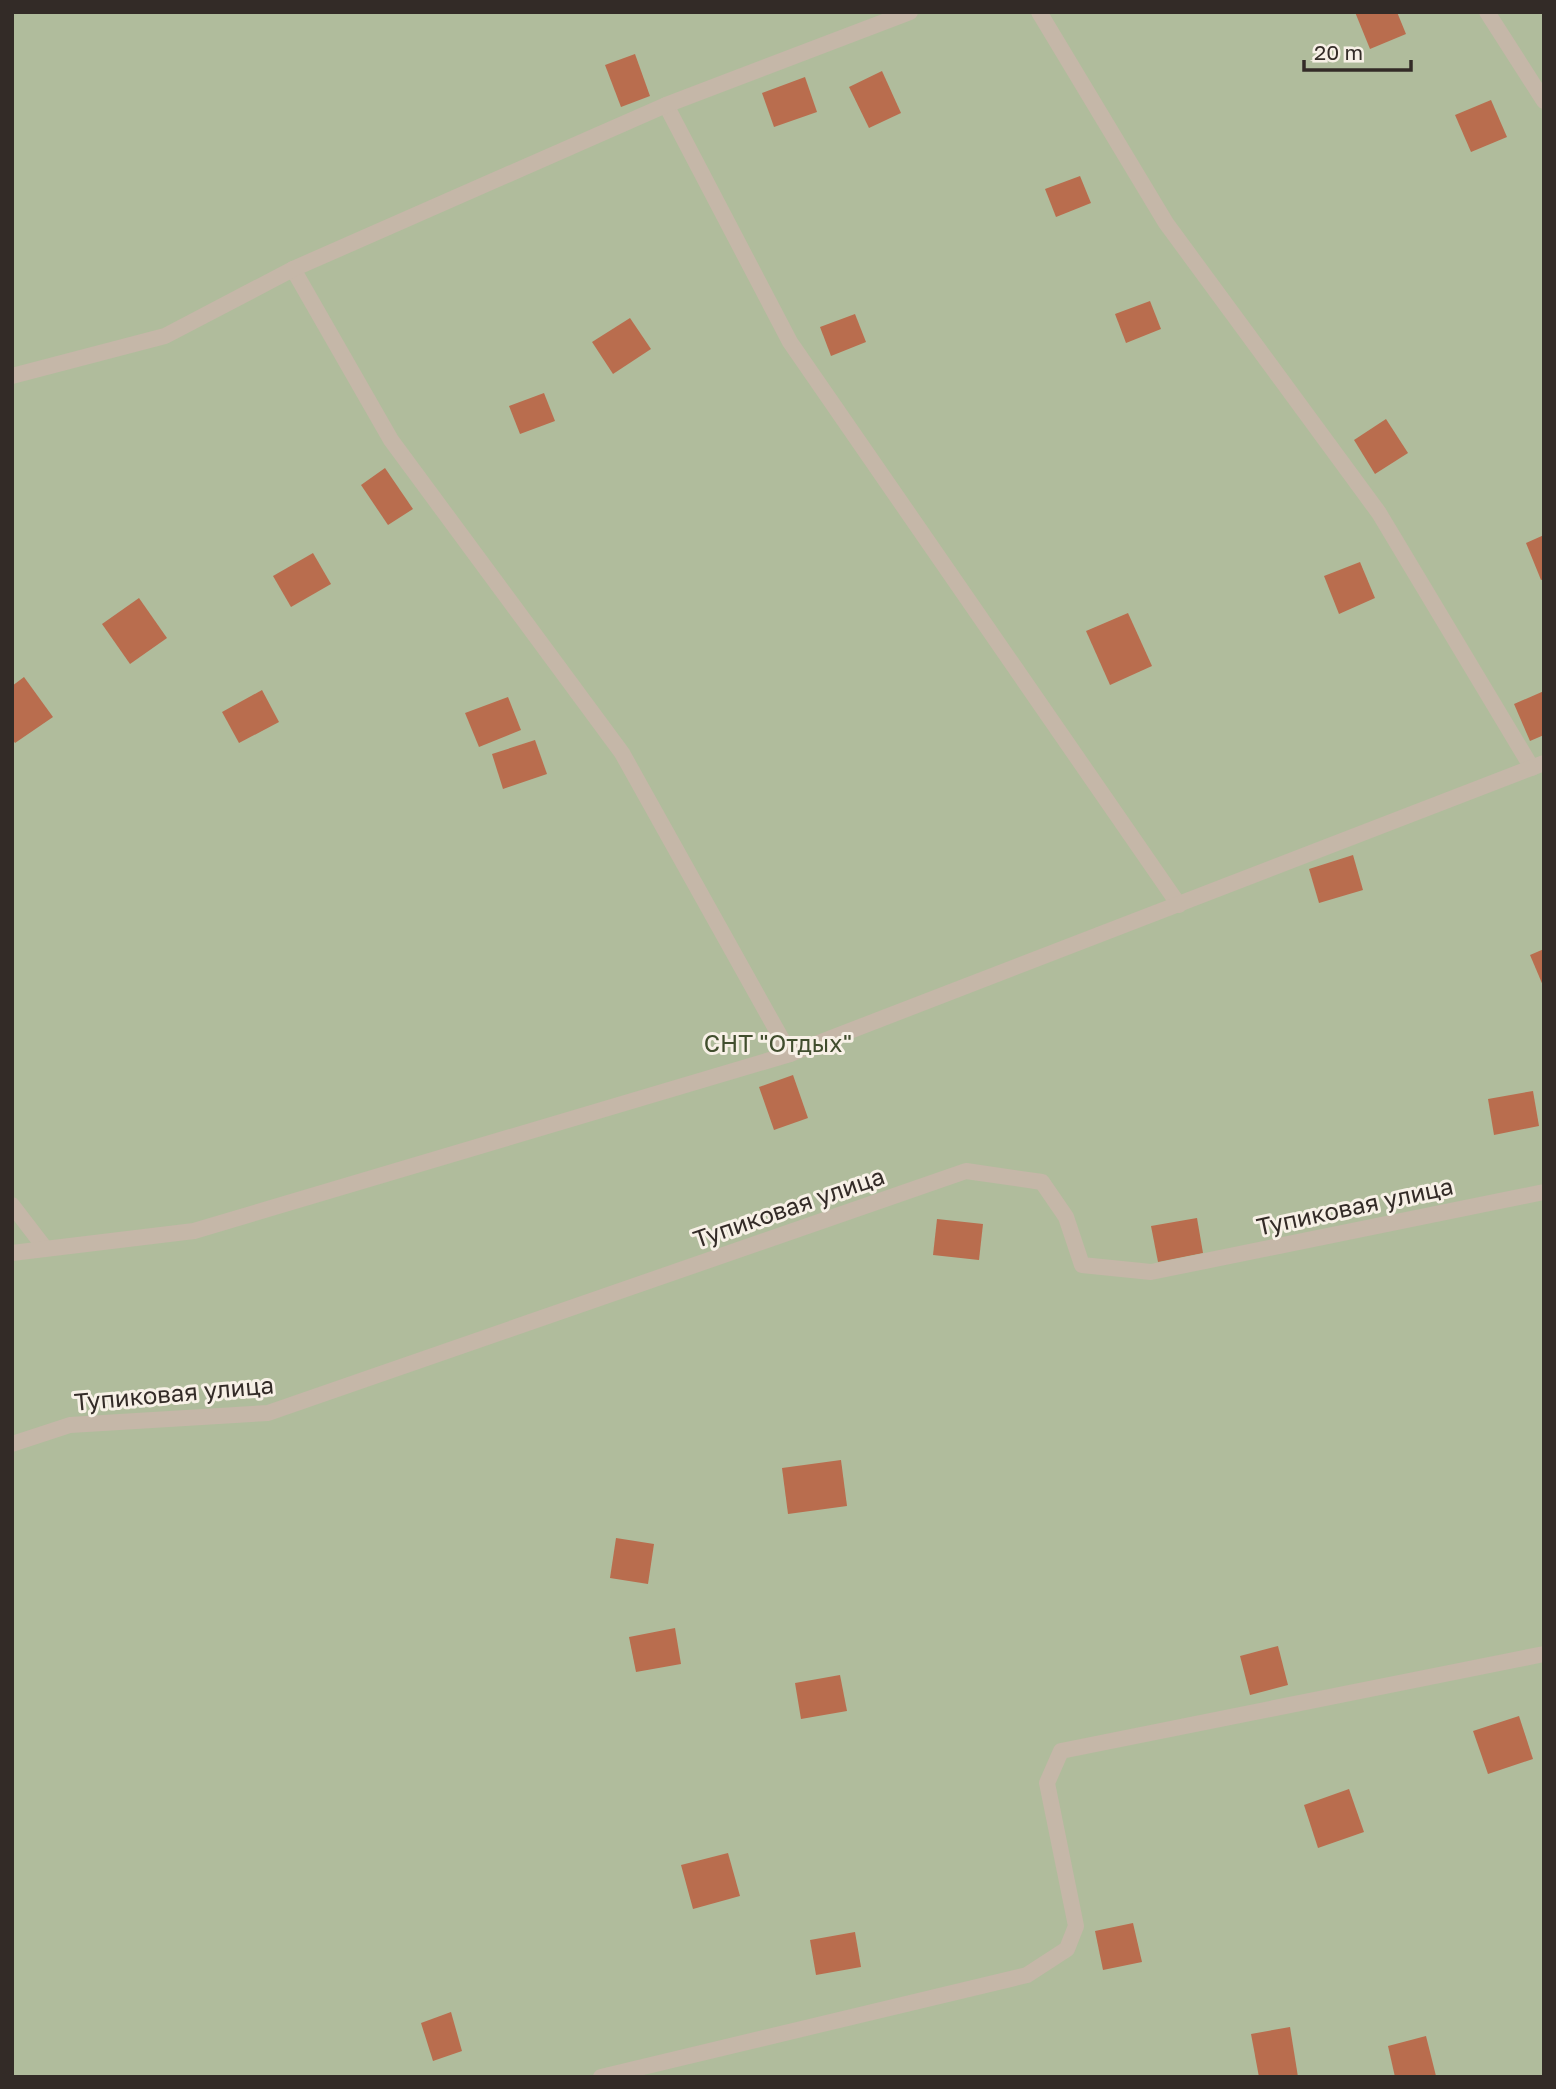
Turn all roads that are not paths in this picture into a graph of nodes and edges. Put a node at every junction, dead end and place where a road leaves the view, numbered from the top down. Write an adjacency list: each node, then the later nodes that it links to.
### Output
1 (910, 12): 5 (lane)
2 (1039, 12): 8 (lane)
3 (1487, 12): 4 (lane)
4 (1544, 101)
5 (666, 105): 6 (lane); 9 (lane)
6 (293, 269): 7 (lane); 10 (lane)
7 (12, 376)
8 (1538, 766): 9 (lane)
9 (1178, 905): 10 (lane)
10 (790, 1054): 13 (lane)
11 (1544, 1192): 15 (lane, Тупиковая улица)
12 (12, 1205): 13 (lane)
13 (45, 1248): 14 (lane)
14 (12, 1253)
15 (12, 1444)
16 (1544, 1654): 17 (lane)
17 (601, 2077)

